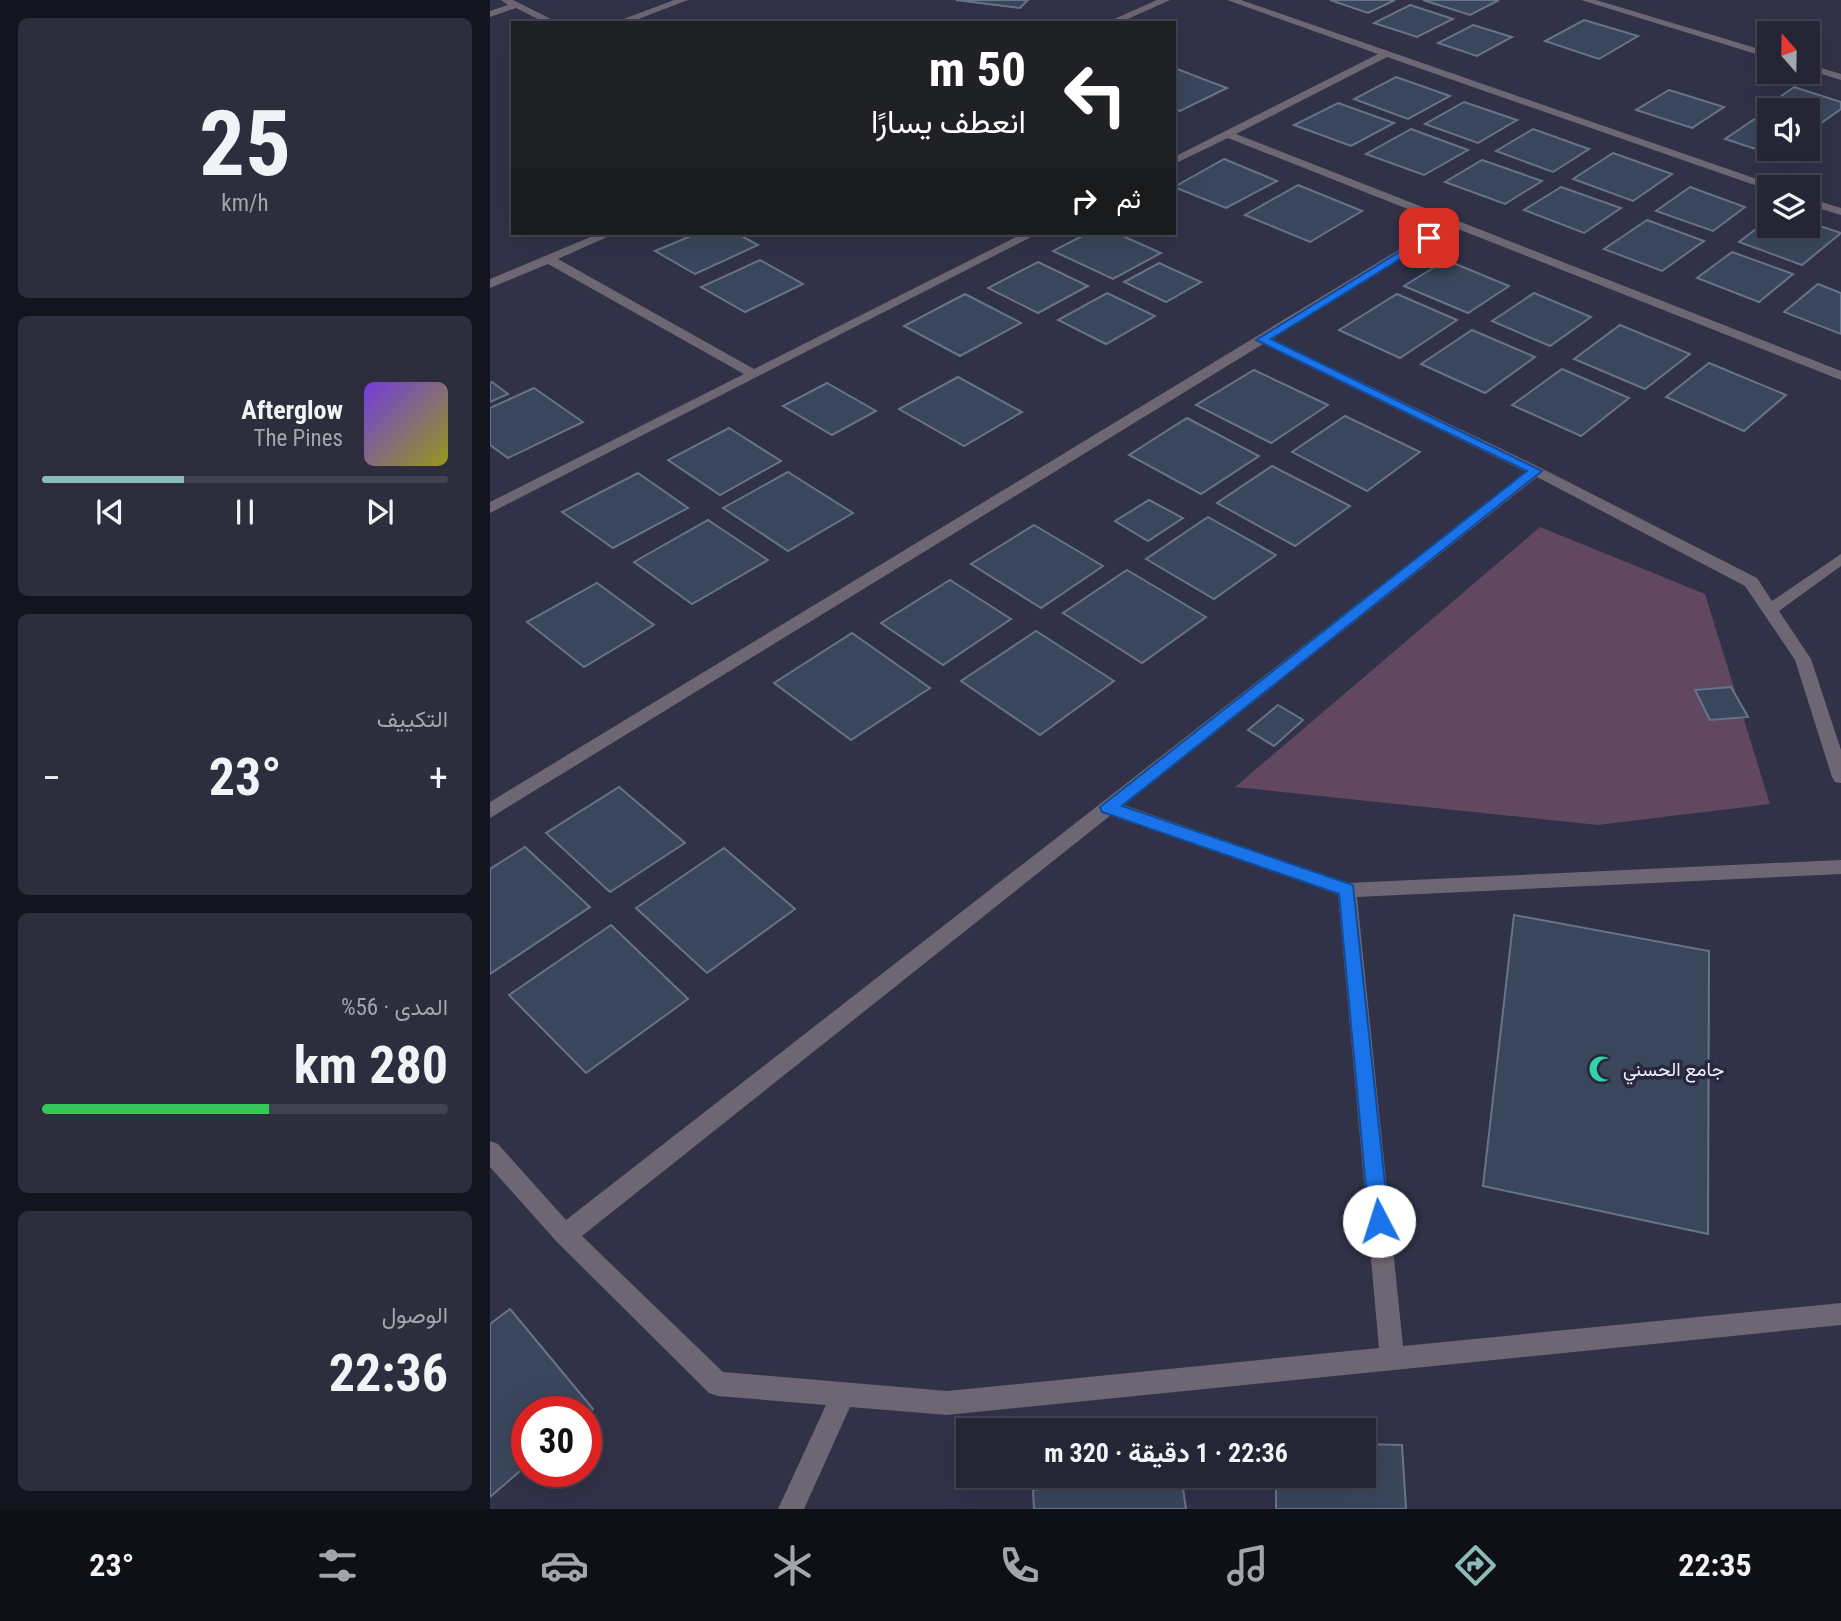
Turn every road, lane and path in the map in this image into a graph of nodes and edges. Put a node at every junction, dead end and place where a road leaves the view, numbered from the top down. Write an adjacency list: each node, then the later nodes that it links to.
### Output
1 (506, 0): 6 (street)
2 (683, 0): 9 (street)
3 (1165, 0): 10 (street)
4 (1232, 0): 12 (street)
5 (1586, 0): 11 (street)
6 (517, 5): 7 (street); 8 (street)
7 (490, 14)
8 (550, 21)
9 (624, 21)
10 (1115, 21)
11 (1757, 51)
12 (1386, 54): 15 (street); 17 (street)
13 (1820, 70): 14 (street)
14 (1841, 77)
15 (1227, 134): 16 (street); 20 (street)
16 (1176, 160)
17 (1757, 182)
18 (1820, 205): 19 (street)
19 (1841, 212)
20 (1452, 223): 25 (street); 27 (street)
21 (605, 235): 23 (street)
22 (1029, 235): 26 (street)
23 (549, 259): 24 (street); 26 (street)
24 (490, 284)
25 (1262, 340): 28 (street); 34 (street)
26 (754, 374): 29 (street)
27 (1841, 376)
28 (1536, 471): 31 (street); 33 (street)
29 (490, 508)
30 (1841, 559): 31 (street)
31 (1770, 610): 32 (street)
32 (1841, 777)
33 (1108, 807): 36 (street); 38 (street)
34 (490, 811)
35 (1841, 867): 36 (street)
36 (1347, 890): 40 (street)
37 (490, 1151): 38 (street)
38 (565, 1235): 41 (street)
39 (1841, 1314): 40 (street)
40 (1392, 1359): 41 (street)
41 (843, 1395): 42 (street)
42 (791, 1509)

